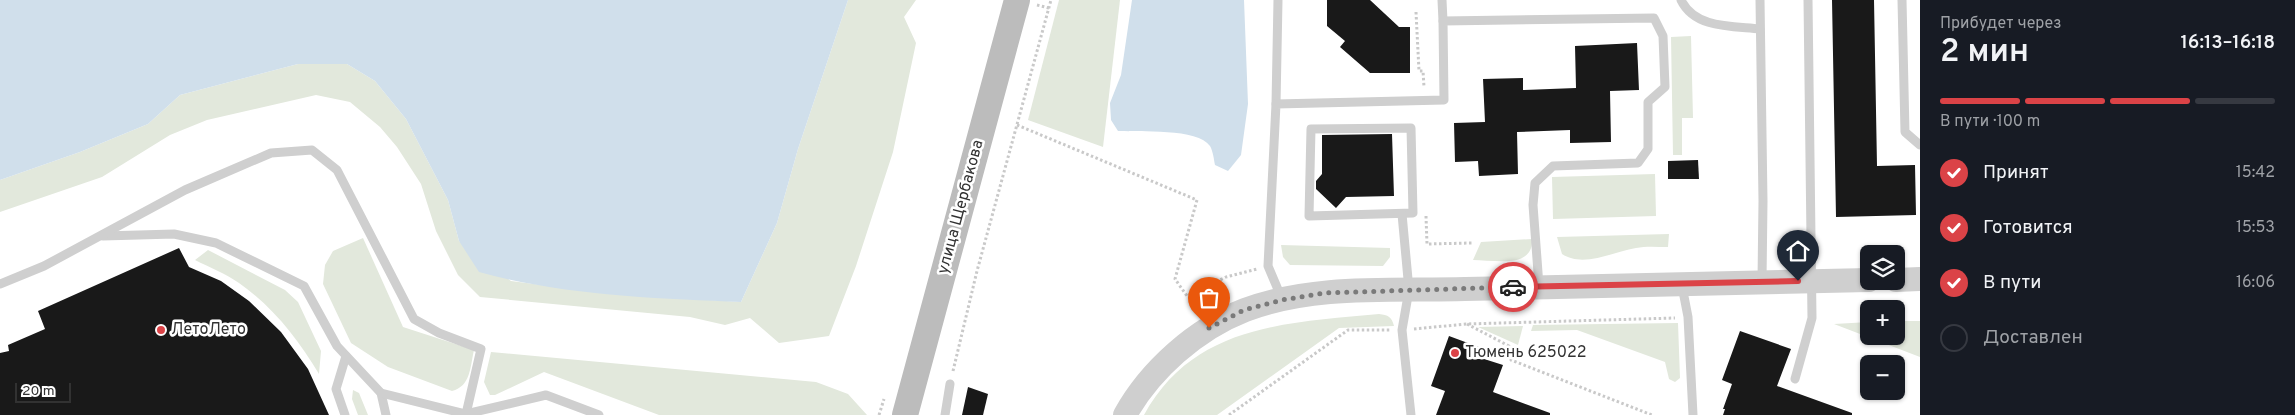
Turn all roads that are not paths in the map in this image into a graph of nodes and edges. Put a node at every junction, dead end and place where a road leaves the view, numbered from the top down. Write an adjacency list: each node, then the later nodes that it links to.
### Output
1 (1017, 0): 28 (main road, улица Щербакова)
2 (1278, 0): 10 (lane)
3 (1442, 0): 8 (lane)
4 (1680, 0): 9 (lane)
5 (1760, 0): 9 (lane)
6 (1808, 0): 17 (lane)
7 (1902, 0): 11 (lane)
8 (1443, 21): 10 (lane); 21 (lane)
9 (1760, 29): 19 (lane)
10 (1276, 104): 23 (lane)
11 (1920, 145)
12 (1402, 214): 12 (lane); 22 (lane)
13 (100, 236): 20 (lane); 24 (lane); 29 (lane)
14 (1920, 279): 16 (street)
15 (1860, 280): 17 (street)
16 (1905, 280)
17 (1812, 281): 19 (street); 25 (lane)
18 (1681, 282): 19 (street); 21 (street); 36 (lane)
19 (1762, 282)
20 (0, 284)
21 (1539, 286): 22 (street)
22 (1409, 290): 23 (street); 35 (lane)
23 (1282, 300): 34 (street)
24 (346, 356): 27 (lane); 30 (lane)
25 (1795, 379)
26 (950, 384): 33 (lane)
27 (381, 393): 29 (lane); 31 (lane)
28 (900, 403)
29 (466, 414): 32 (lane)
30 (345, 415)
31 (386, 415)
32 (599, 415)
33 (945, 415)
34 (1125, 415)
35 (1411, 415)
36 (1693, 415)

